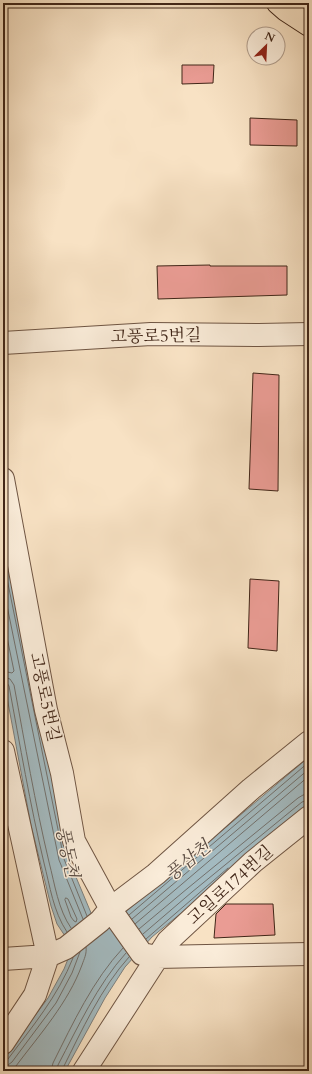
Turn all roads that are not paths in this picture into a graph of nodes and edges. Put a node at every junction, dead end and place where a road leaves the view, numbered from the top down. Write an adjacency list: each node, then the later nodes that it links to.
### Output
1 (278, 3): 2 (main road)
2 (309, 25)
3 (309, 334): 4 (street, 고풍로5번길)
4 (3, 343)
5 (3, 479): 9 (street, 고풍로5번길)
6 (309, 742): 9 (street)
7 (3, 750): 10 (street)
8 (309, 817): 12 (street, 고일로174번길)
9 (108, 914): 10 (street); 12 (street, 고풍로5번길)
10 (57, 952): 13 (street); 14 (street)
11 (309, 954): 12 (street)
12 (150, 956): 15 (street, 고일로174번길)
13 (3, 959)
14 (3, 1043)
15 (84, 1071)

